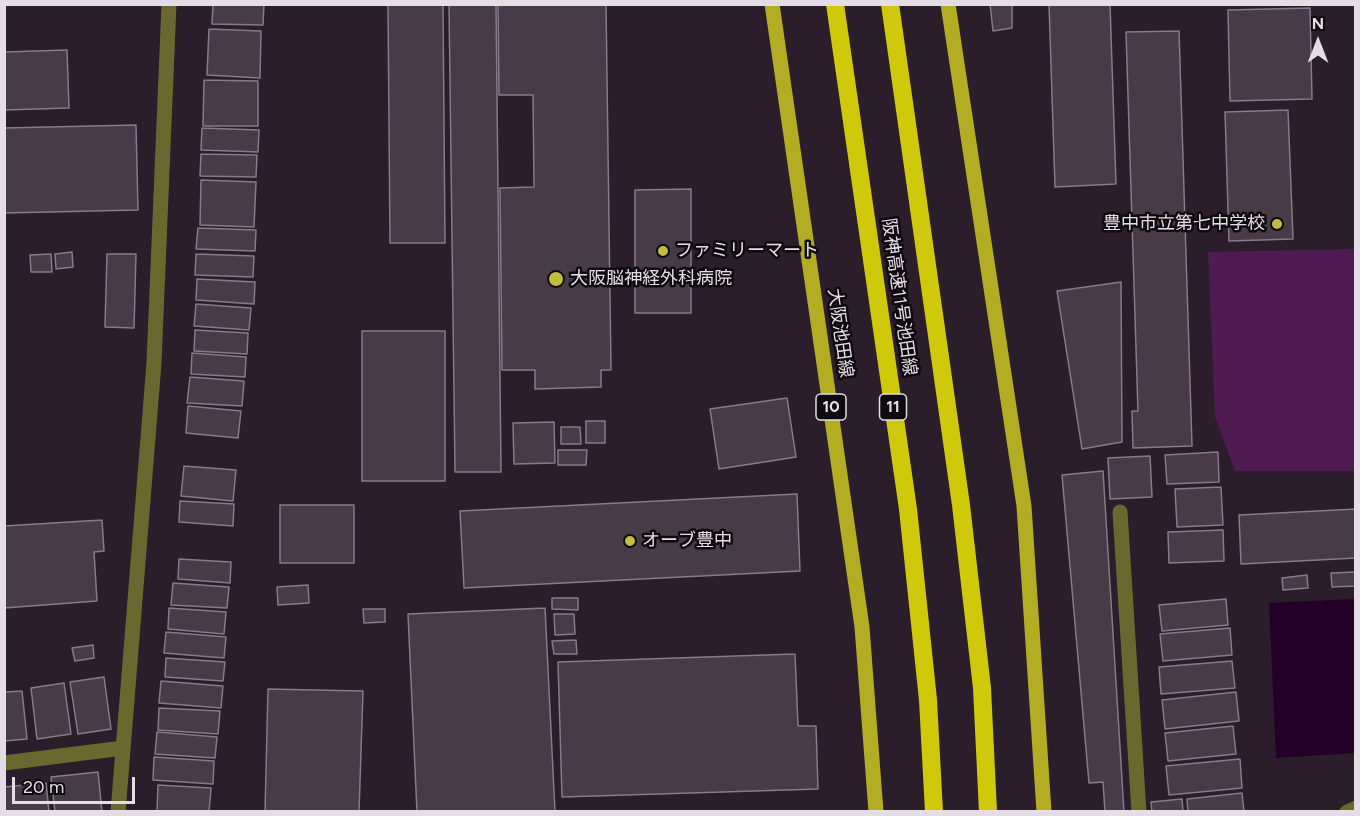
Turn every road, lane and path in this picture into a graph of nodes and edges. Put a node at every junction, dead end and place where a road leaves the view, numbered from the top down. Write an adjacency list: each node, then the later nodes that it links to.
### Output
1 (169, 4): 7 (street)
2 (772, 4): 11 (main road, 大阪池田線 / 10)
3 (836, 4): 12 (highway, 阪神高速11号池田線 / 11)
4 (890, 4): 13 (highway, 阪神高速11号池田線)
5 (948, 4): 14 (main road)
6 (1120, 512): 15 (street)
7 (123, 747): 8 (street); 10 (street)
8 (4, 763)
9 (1356, 808): 16 (street)
10 (118, 812)
11 (876, 812)
12 (934, 812)
13 (988, 812)
14 (1044, 812)
15 (1139, 812)
16 (1347, 812)

